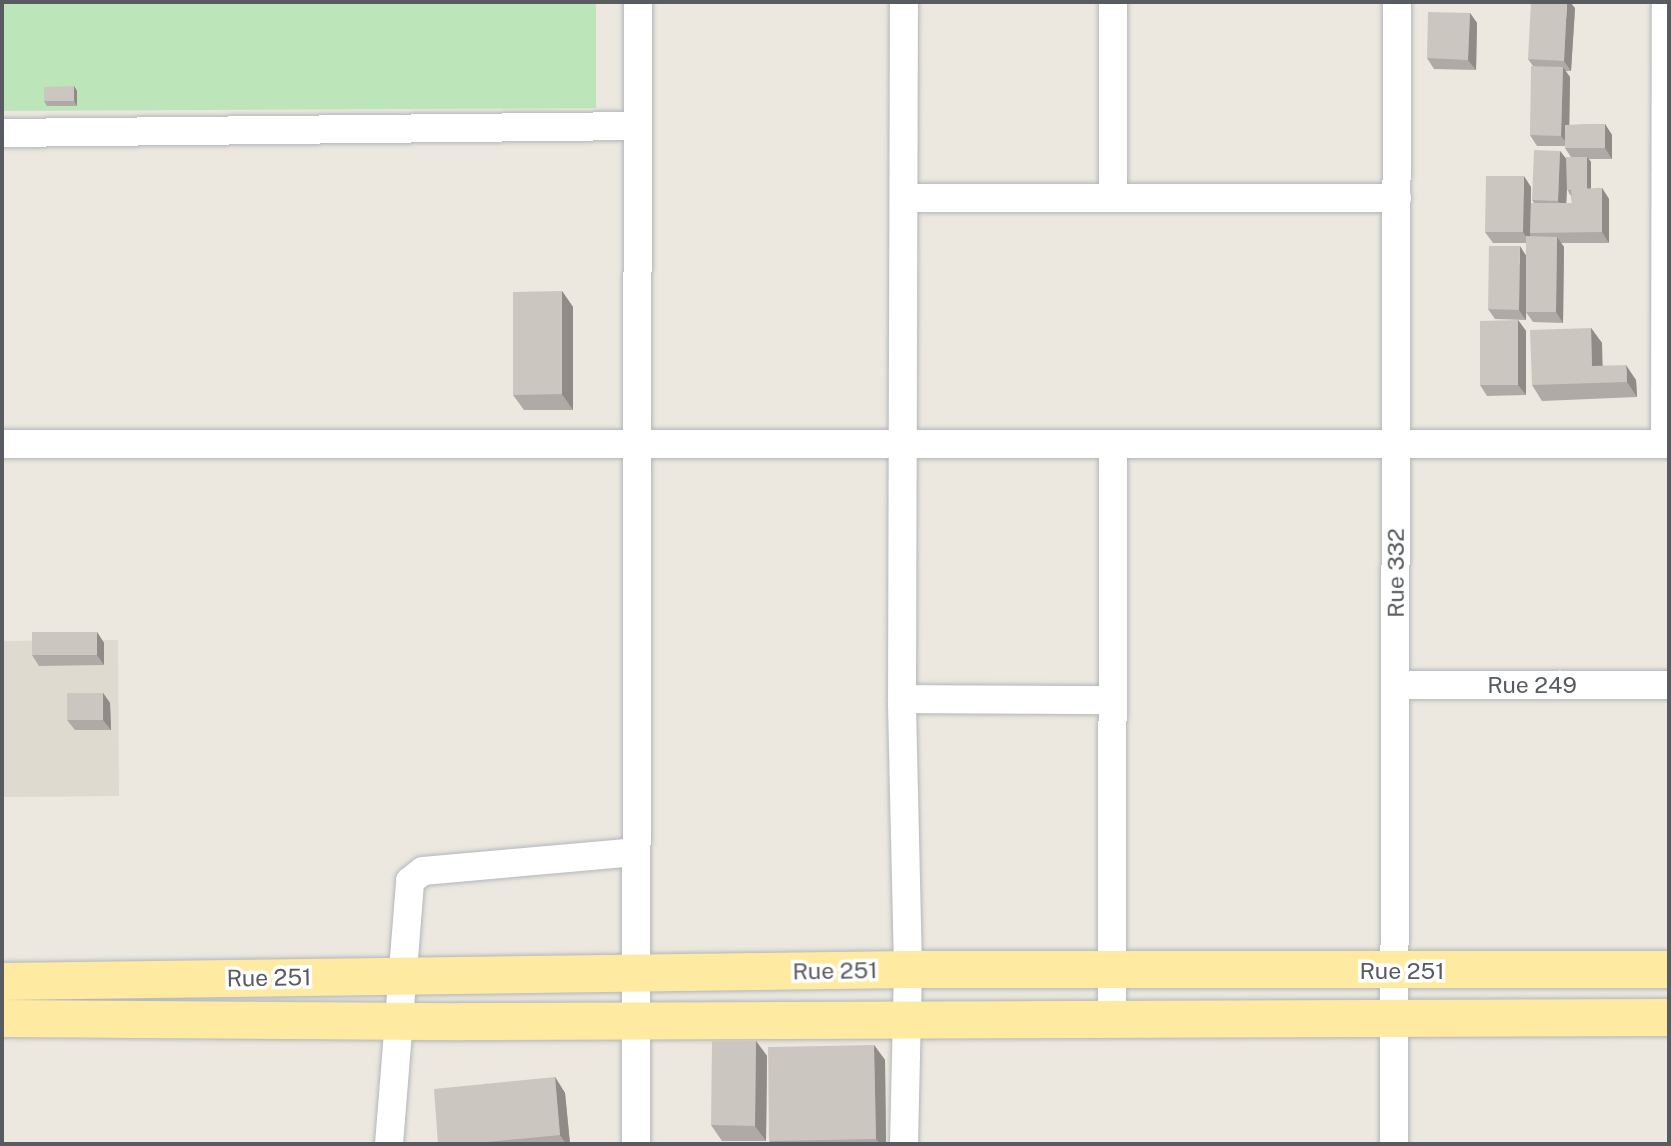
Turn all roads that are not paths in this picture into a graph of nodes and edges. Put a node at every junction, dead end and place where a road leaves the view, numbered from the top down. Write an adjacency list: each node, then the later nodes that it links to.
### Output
1 (638, 2): 6 (street)
2 (904, 2): 8 (street)
3 (1113, 2): 9 (street)
4 (1397, 2): 10 (street, Rue 332)
5 (1666, 2): 11 (street)
6 (637, 126): 7 (street); 13 (street)
7 (2, 133)
8 (904, 198): 9 (street); 14 (street)
9 (1113, 198): 10 (street)
10 (1397, 198): 16 (street, Rue 332)
11 (1667, 220): 17 (street)
12 (2, 444): 13 (street)
13 (636, 444): 14 (street); 22 (street)
14 (903, 444): 15 (street); 20 (street)
15 (1113, 444): 16 (street); 21 (street)
16 (1396, 444): 17 (street); 18 (street, Rue 332)
17 (1667, 444)
18 (1396, 685): 19 (street, Rue 249); 26 (street, Rue 332)
19 (1669, 685)
20 (902, 699): 21 (street); 24 (street)
21 (1113, 700): 25 (street)
22 (635, 852): 27 (street); 28 (street)
23 (1669, 969): 26 (main road, Rue 251)
24 (908, 970): 25 (main road, Rue 251); 27 (main road, Rue 251); 34 (street)
25 (1114, 971): 26 (main road, Rue 251); 35 (street)
26 (1394, 971): 36 (street, Rue 332)
27 (639, 974): 28 (main road, Rue 251); 33 (street)
28 (406, 977): 29 (main road, Rue 251); 32 (street)
29 (2, 981)
30 (1669, 1017): 36 (main road, Rue 251)
31 (2, 1018): 32 (main road, Rue 251)
32 (402, 1019): 33 (main road, Rue 251); 37 (street)
33 (638, 1020): 34 (main road, Rue 251); 38 (street)
34 (907, 1020): 35 (main road, Rue 251); 39 (street)
35 (1112, 1020): 36 (main road, Rue 251)
36 (1394, 1020): 40 (street, Rue 332)
37 (389, 1144)
38 (636, 1144)
39 (904, 1144)
40 (1394, 1144)

